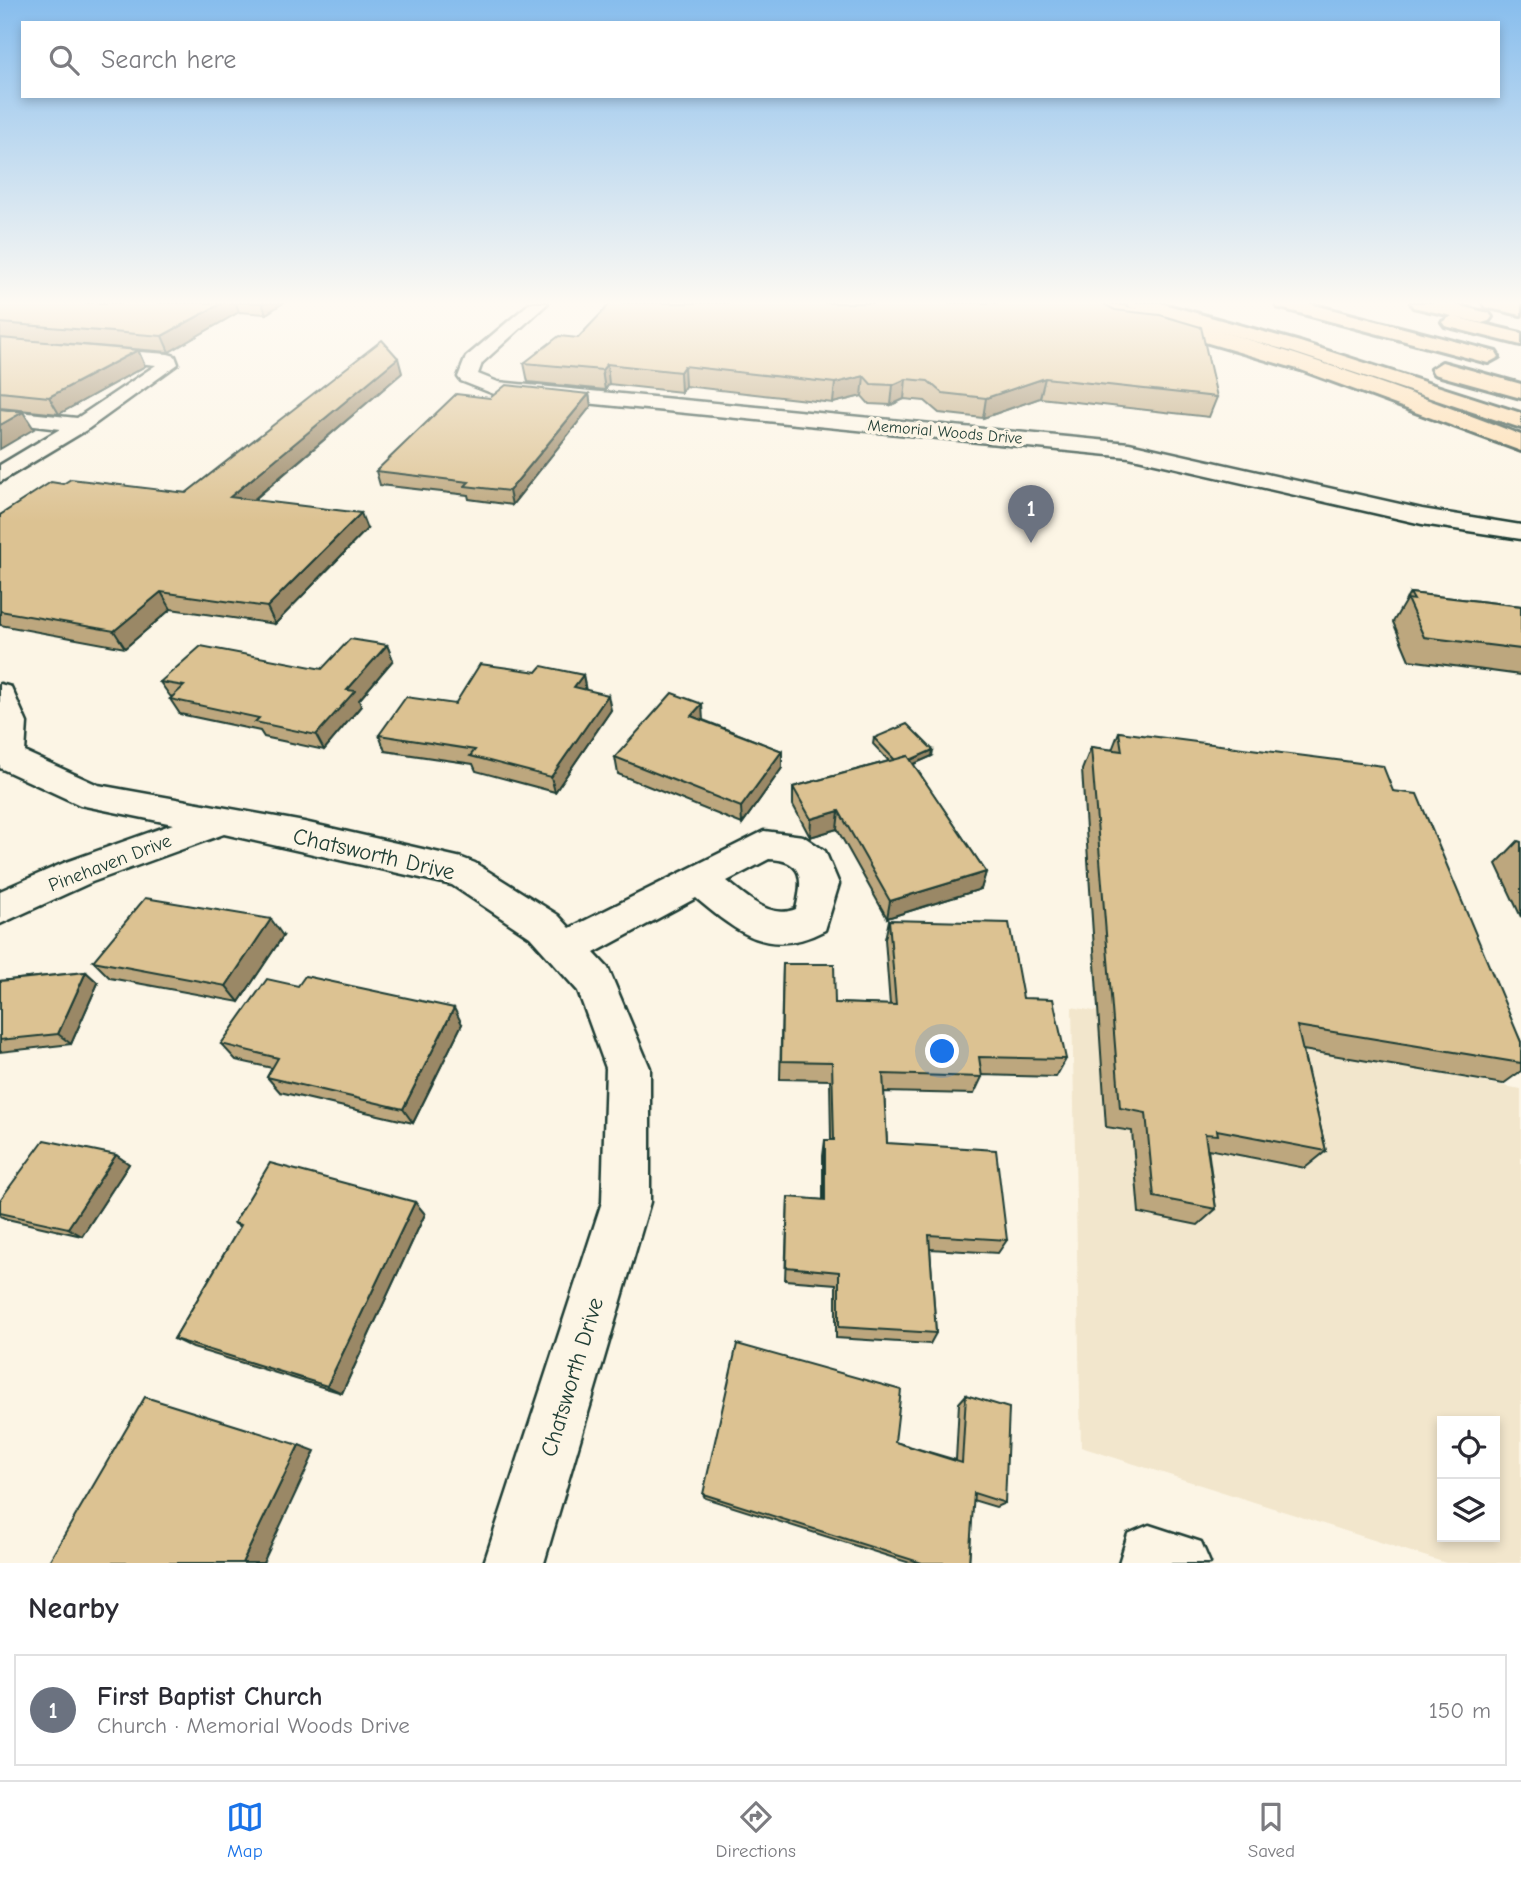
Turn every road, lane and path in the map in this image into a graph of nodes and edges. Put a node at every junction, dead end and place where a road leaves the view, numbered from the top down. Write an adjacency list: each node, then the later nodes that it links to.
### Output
1 (152, 376): 11 (street)
2 (468, 376): 14 (street, Memorial Woods Drive)
3 (1336, 376): 12 (main road)
4 (1384, 376): 10 (main road)
5 (1430, 376): 8 (main road)
6 (1466, 376): 7 (main road)
7 (1521, 391)
8 (1521, 404)
9 (0, 416): 11 (street)
10 (1521, 421)
11 (81, 425): 13 (street)
12 (1521, 444)
13 (0, 475)
14 (1521, 532)
15 (0, 694): 16 (street, Chatsworth Drive)
16 (4, 771): 17 (street, Chatsworth Drive)
17 (221, 821): 19 (street, Pinehaven Drive); 20 (street, Chatsworth Drive)
18 (698, 879): 20 (street)
19 (0, 908)
20 (565, 949): 21 (street, Chatsworth Drive)
21 (514, 1563)
22 (1150, 1563): 23 (street)
23 (1180, 1563)

